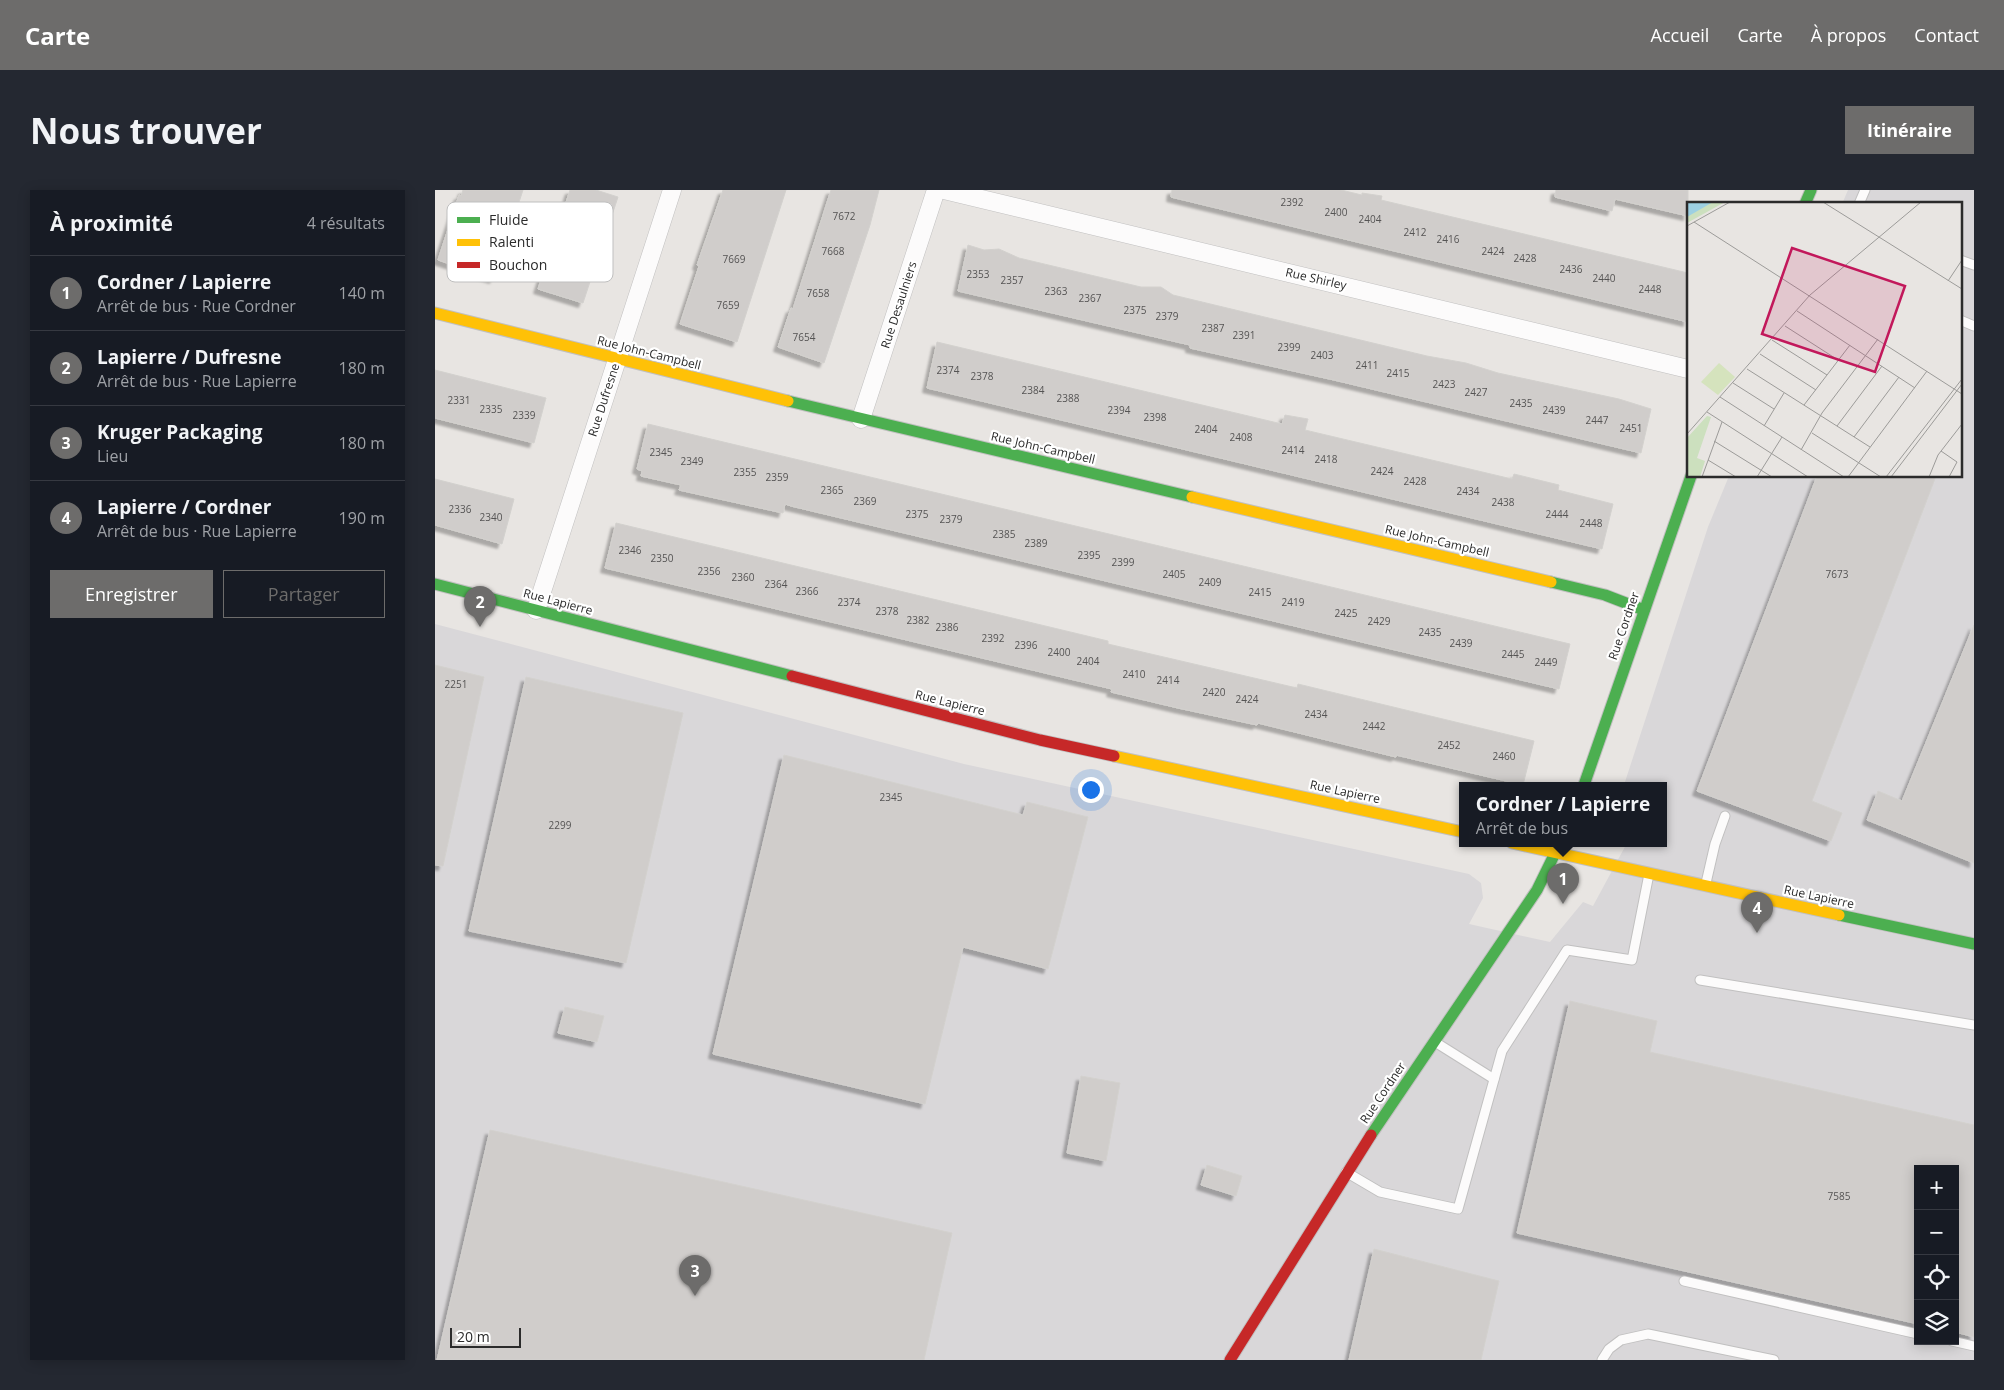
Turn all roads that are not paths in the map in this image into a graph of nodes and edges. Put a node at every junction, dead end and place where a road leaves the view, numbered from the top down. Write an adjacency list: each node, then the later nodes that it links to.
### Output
1 (672, 190): 13 (street, Rue Dufresne)
2 (936, 190): 15 (street, Rue Desaulniers)
3 (944, 190): 14 (street, Rue Shirley)
4 (1811, 190): 6 (street)
5 (1865, 190): 7 (lane)
6 (1807, 202)
7 (1860, 202)
8 (1961, 260): 9 (lane)
9 (1974, 265)
10 (435, 313): 13 (street, Rue John-Campbell)
11 (1961, 320): 12 (lane)
12 (1974, 326)
13 (617, 359): 15 (street, Rue John-Campbell); 18 (street, Rue Dufresne)
14 (1687, 369)
15 (861, 419): 19 (street, Rue John-Campbell)
16 (1690, 478): 19 (street, Rue Cordner)
17 (435, 584): 18 (street, Rue Lapierre)
18 (536, 610): 22 (street, Rue Lapierre)
19 (1644, 610): 20 (street, Rue Cordner)
20 (1585, 782)
21 (1725, 816): 25 (lane)
22 (1459, 831)
23 (1558, 848): 24 (street, Rue Lapierre); 29 (street, Rue Cordner)
24 (1649, 874): 25 (street, Rue Lapierre); 30 (lane)
25 (1705, 886): 26 (street, Rue Lapierre)
26 (1974, 944)
27 (1701, 980): 28 (lane)
28 (1974, 1025)
29 (1435, 1042): 30 (lane); 31 (street, Rue Cordner)
30 (1493, 1079): 31 (lane)
31 (1346, 1172): 36 (street, Rue Cordner)
32 (1684, 1281): 33 (lane)
33 (1914, 1333)
34 (1959, 1343): 35 (lane)
35 (1974, 1346)
36 (1230, 1360)
37 (1602, 1360): 38 (lane)
38 (1774, 1360)

